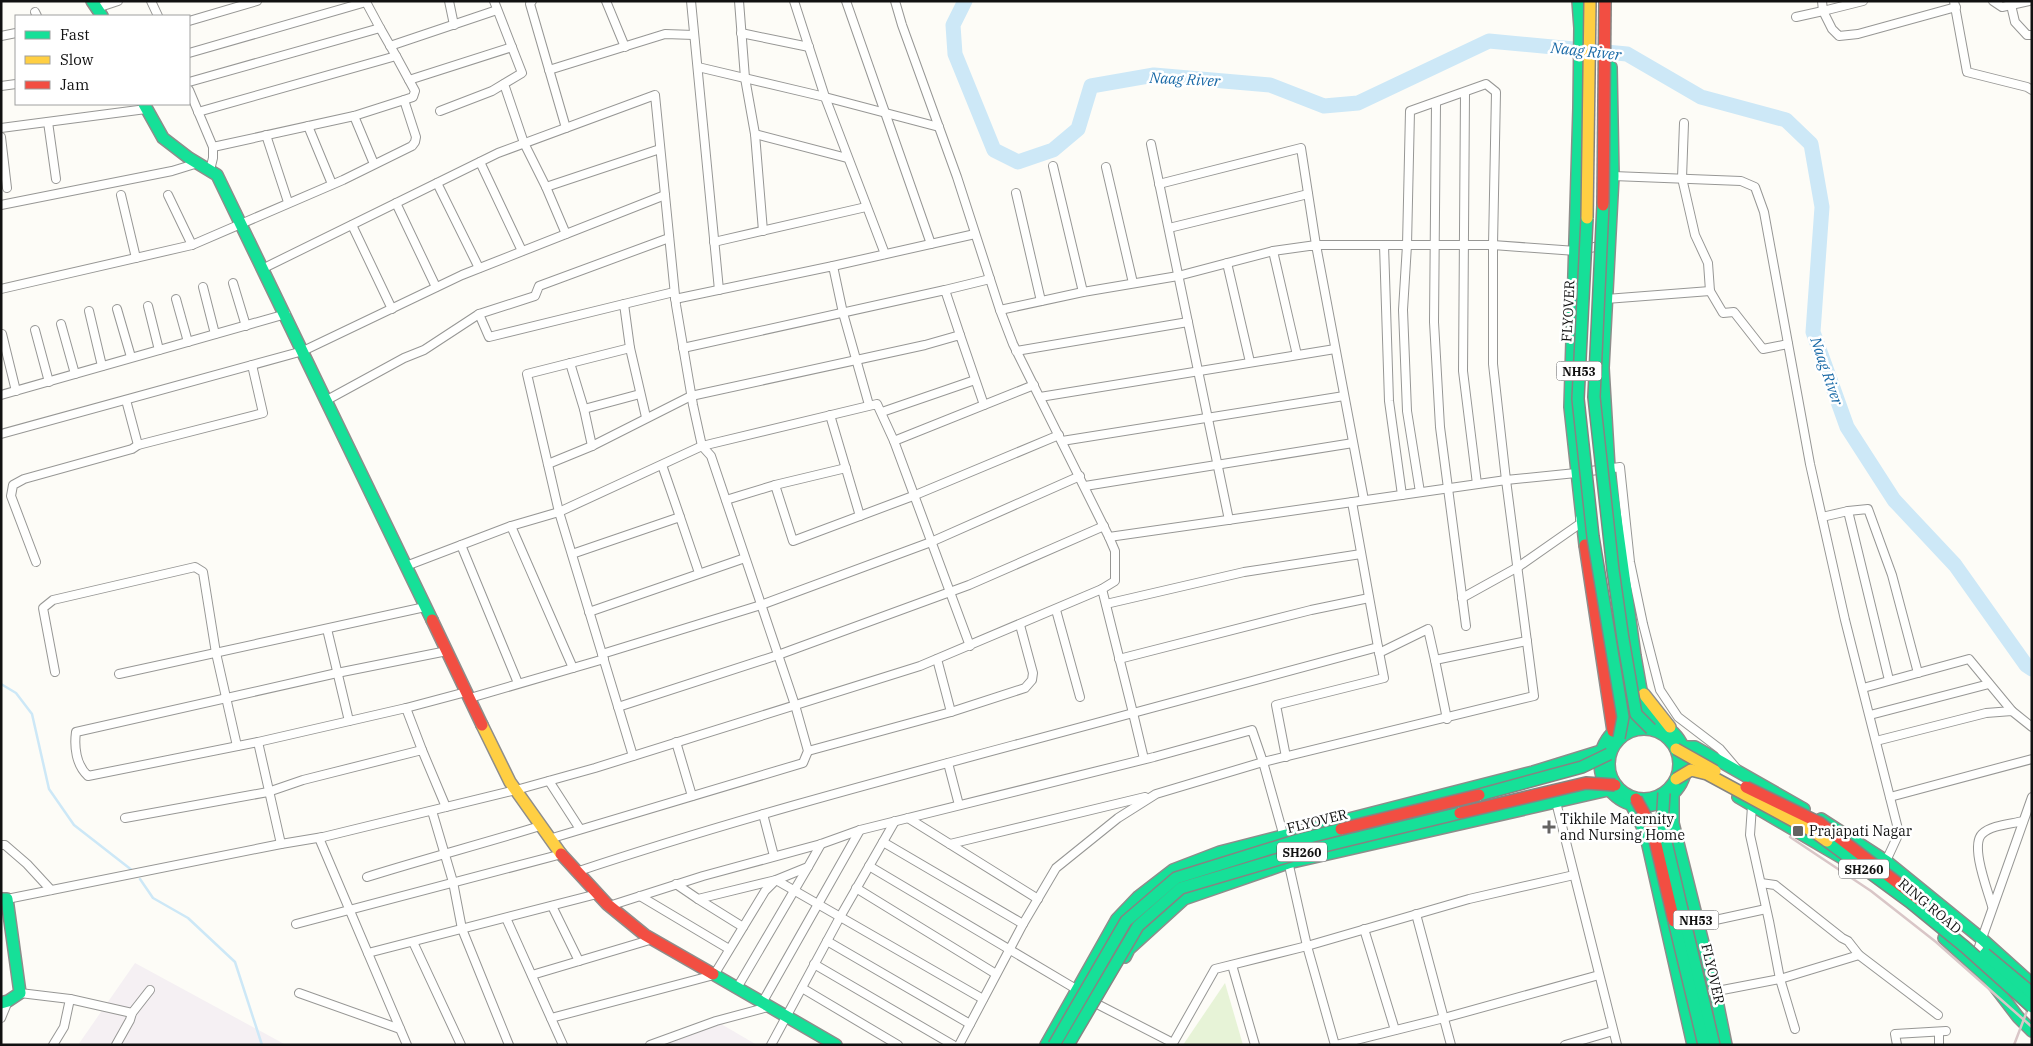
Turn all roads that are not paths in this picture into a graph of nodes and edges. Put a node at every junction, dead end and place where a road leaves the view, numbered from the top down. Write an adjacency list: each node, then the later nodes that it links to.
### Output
1 (118, 1): 24 (street)
2 (151, 1): 27 (street)
3 (257, 1): 29 (street)
4 (449, 1): 32 (street)
5 (494, 1): 25 (street)
6 (532, 1): 46 (street)
7 (606, 1): 41 (street)
8 (691, 1): 36 (street)
9 (738, 1): 35 (street)
10 (794, 1): 42 (street)
11 (846, 1): 62 (street)
12 (895, 1): 69 (street)
13 (1578, 1): 30 (main road, NH53)
14 (1590, 1): 284 (main road, FLYOVER / NH53, bridge)
15 (1605, 1): 282 (main road, NH53, bridge)
16 (1610, 1): 31 (main road, NH53)
17 (1822, 1): 26 (street)
18 (1863, 1): 26 (street)
19 (1993, 1): 23 (street)
20 (2029, 1): 23 (street)
21 (366, 2): 33 (street); 43 (street)
22 (1955, 4): 26 (street); 53 (street)
23 (2011, 6): 37 (street)
24 (97, 9)
25 (497, 10): 32 (street); 40 (street)
26 (1823, 11): 28 (street)
27 (158, 15)
28 (1796, 17)
29 (190, 21)
30 (1581, 24): 31 (main road); 119 (main road, NH53)
31 (1612, 24): 84 (main road, NH53)
32 (454, 25): 39 (street)
33 (380, 28): 39 (street); 49 (street)
34 (15, 33): 38 (street)
35 (741, 33): 42 (street); 47 (street)
36 (694, 35): 41 (street); 45 (street)
37 (2032, 35)
38 (1, 36)
39 (390, 46): 44 (street)
40 (512, 47): 48 (street); 51 (street)
41 (625, 47): 46 (street)
42 (809, 47): 56 (street)
43 (190, 53)
44 (396, 56): 48 (street); 61 (street)
45 (698, 67): 47 (street); 108 (street)
46 (549, 70): 68 (street)
47 (745, 78): 56 (street); 70 (street)
48 (409, 80): 57 (street)
49 (190, 82)
50 (15, 84): 52 (street)
51 (504, 84): 60 (street); 73 (street)
52 (1, 86)
53 (2032, 90)
54 (190, 92): 61 (street)
55 (1465, 93): 58 (street); 116 (street); 117 (street)
56 (825, 97): 62 (street); 77 (street)
57 (404, 100): 63 (street); 80 (street)
58 (1436, 103): 110 (street); 115 (street)
59 (145, 106): 64 (street); 79 (main road)
60 (440, 111)
61 (198, 112): 75 (street)
62 (886, 114): 69 (street); 109 (street)
63 (354, 116): 66 (street); 80 (street)
64 (48, 122): 67 (street); 86 (street)
65 (1684, 123): 85 (street)
66 (308, 126): 71 (street); 88 (street)
67 (1, 128)
68 (566, 128): 73 (street); 76 (street)
69 (939, 128): 106 (street)
70 (754, 134): 77 (street); 104 (street)
71 (266, 136): 75 (street); 97 (street)
72 (1, 137): 91 (street)
73 (524, 143): 78 (street); 90 (street)
74 (1151, 144): 89 (street)
75 (213, 147): 83 (street)
76 (660, 149): 90 (street); 95 (street)
77 (847, 158): 100 (street)
78 (480, 162): 87 (street); 120 (street)
79 (198, 163): 83 (main road); 99 (street)
80 (374, 164): 88 (street)
81 (1053, 166): 137 (street)
82 (1106, 167): 130 (street)
83 (210, 170): 101 (main road)
84 (1613, 176): 85 (street); 111 (main road, NH53)
85 (1682, 178): 136 (street); 159 (street)
86 (56, 179)
87 (437, 183): 98 (street); 126 (street)
88 (332, 184): 97 (street)
89 (1159, 184): 93 (street); 103 (street)
90 (546, 187): 105 (street)
91 (7, 188)
92 (1016, 193): 141 (street)
93 (1308, 194): 103 (street); 113 (street)
94 (168, 195): 112 (street)
95 (665, 195): 105 (street); 107 (street)
96 (121, 196): 122 (street)
97 (288, 202): 101 (street)
98 (396, 203): 102 (street); 132 (street)
99 (1, 205)
100 (866, 207): 104 (street); 121 (street)
101 (242, 222): 112 (street); 125 (main road)
102 (352, 225): 125 (street); 145 (street)
103 (1169, 228): 127 (street)
104 (763, 231): 108 (street)
105 (566, 234): 120 (street)
106 (975, 234): 109 (street); 128 (street)
107 (669, 238): 138 (street); 150 (street)
108 (714, 242): 134 (street)
109 (931, 244): 121 (street)
110 (1407, 244): 114 (street); 115 (street); 212 (street)
111 (1609, 244): 119 (street); 140 (main road, NH53)
112 (192, 245): 122 (street)
113 (1316, 245): 114 (street); 118 (street); 162 (street)
114 (1384, 245): 213 (street)
115 (1435, 245): 116 (street); 211 (street)
116 (1464, 246): 117 (street); 208 (street)
117 (1493, 246): 119 (street); 207 (street)
118 (1273, 250): 123 (street); 166 (street)
119 (1576, 250): 205 (main road, NH53)
120 (522, 252): 126 (street)
121 (885, 254): 124 (street)
122 (136, 258): 133 (street)
123 (1227, 263): 127 (street); 169 (street)
124 (833, 266): 134 (street); 148 (street)
125 (264, 268): 149 (main road)
126 (479, 268): 132 (street)
127 (1178, 276): 130 (street); 151 (street)
128 (990, 279): 135 (street); 146 (street)
129 (233, 283): 153 (street)
130 (1133, 283): 137 (street)
131 (203, 286): 156 (street)
132 (436, 287): 145 (street)
133 (1, 289)
134 (719, 290): 138 (street)
135 (945, 290): 148 (street); 157 (street)
136 (1710, 291): 140 (street); 159 (street)
137 (1083, 292): 141 (street)
138 (675, 296): 142 (street); 161 (street)
139 (176, 299): 158 (street)
140 (1606, 299): 204 (main road, NH53)
141 (1041, 301): 146 (street)
142 (624, 304): 150 (street); 160 (street)
143 (148, 306): 163 (street)
144 (118, 309): 167 (street)
145 (392, 309): 164 (street)
146 (1000, 310): 165 (street)
147 (89, 311): 172 (street)
148 (843, 313): 161 (street); 168 (street)
149 (286, 314): 153 (street); 164 (main road)
150 (479, 314): 185 (street)
151 (1188, 322): 165 (street); 173 (street)
152 (61, 324): 174 (street)
153 (246, 326): 156 (street)
154 (35, 330): 176 (street)
155 (2, 334): 178 (street)
156 (215, 334): 158 (street)
157 (960, 335): 168 (street); 175 (street)
158 (188, 342): 163 (street)
159 (1788, 344): 222 (street)
160 (630, 348): 170 (street); 179 (street)
161 (683, 348): 181 (street)
162 (1336, 349): 166 (street); 182 (street)
163 (159, 350): 167 (street)
164 (303, 351): 171 (street); 185 (main road)
165 (1016, 351): 177 (street)
166 (1297, 355): 169 (street)
167 (131, 357): 172 (street)
168 (856, 360): 181 (street); 187 (street)
169 (1250, 362): 173 (street)
170 (570, 363): 188 (street); 200 (street)
171 (252, 365): 184 (street); 197 (street)
172 (102, 366): 174 (street)
173 (1198, 370): 183 (street); 192 (street)
174 (75, 374): 176 (street)
175 (975, 380): 186 (street); 189 (street)
176 (49, 382): 178 (street)
177 (1034, 384): 183 (street); 186 (street)
178 (16, 391): 180 (street)
179 (640, 394): 188 (street); 191 (street)
180 (1, 395)
181 (691, 396): 191 (street); 199 (street)
182 (1344, 396): 192 (street); 196 (street)
183 (1040, 397): 194 (street)
184 (126, 400): 193 (street); 197 (street)
185 (326, 400): 233 (main road)
186 (984, 404): 195 (street)
187 (869, 406): 189 (street); 190 (street)
188 (584, 409): 198 (street)
189 (882, 412): 195 (street)
190 (830, 415): 199 (street); 203 (street)
191 (646, 417): 198 (street)
192 (1208, 419): 194 (street); 202 (street)
193 (1, 434)
194 (1061, 438): 206 (street); 214 (street)
195 (894, 441): 214 (street)
196 (1353, 442): 202 (street); 216 (street)
197 (138, 445): 232 (street)
198 (592, 446): 200 (street)
199 (702, 446): 201 (street); 215 (street)
200 (548, 464): 219 (street)
201 (662, 465): 219 (street); 221 (street)
202 (1218, 466): 210 (street); 223 (street)
203 (846, 468): 209 (street); 220 (street)
204 (1609, 468): 205 (street); 245 (main road, NH53); 300 (street)
205 (1576, 473): 207 (street); 234 (street); 249 (main road, NH53)
206 (1080, 476): 210 (street); 227 (street)
207 (1506, 480): 208 (street); 234 (street)
208 (1477, 484): 211 (street)
209 (775, 485): 215 (street); 220 (street)
210 (1084, 486): 225 (street)
211 (1447, 488): 212 (street); 239 (street)
212 (1420, 492): 213 (street)
213 (1402, 495): 216 (street)
214 (913, 496): 220 (street); 227 (street)
215 (726, 500): 231 (street)
216 (1364, 500): 217 (street)
217 (1352, 502): 223 (street); 230 (street)
218 (1848, 511): 222 (street); 263 (street); 265 (street)
219 (559, 512): 224 (street); 229 (street)
220 (860, 516)
221 (680, 517): 229 (street); 235 (street)
222 (1822, 517): 268 (street)
223 (1228, 520): 226 (street)
224 (511, 526): 228 (street); 260 (street)
225 (1104, 526): 226 (street); 237 (street)
226 (1109, 537): 236 (street)
227 (931, 542): 237 (street); 241 (street)
228 (461, 545): 233 (street); 266 (street)
229 (572, 554): 244 (street)
230 (1361, 554): 238 (street); 240 (street)
231 (745, 558): 235 (street); 241 (street)
232 (36, 562)
233 (406, 566): 242 (main road)
234 (1518, 567): 239 (street); 250 (street)
235 (700, 573): 244 (street)
236 (1102, 590): 240 (street); 243 (street)
237 (951, 592): 251 (street); 255 (street)
238 (1369, 598): 252 (street); 258 (street)
239 (1462, 598): 247 (street)
240 (1106, 604): 258 (street)
241 (761, 605): 255 (street); 256 (street)
242 (425, 607): 248 (street); 253 (main road)
243 (1056, 610): 246 (street); 271 (street)
244 (589, 612): 256 (street)
245 (1630, 624): 249 (main road); 269 (main road, NH53)
246 (1020, 626): 251 (street); 277 (street)
247 (1466, 626)
248 (327, 629): 254 (street); 262 (street)
249 (1599, 629): 284 (main road, NH53)
250 (1527, 641): 259 (street); 280 (street)
251 (970, 646): 257 (street)
252 (1378, 650): 259 (street); 278 (street); 295 (street)
253 (447, 651): 262 (street); 270 (main road)
254 (216, 653): 261 (street); 264 (street); 272 (street)
255 (778, 655): 273 (street); 274 (street)
256 (603, 657): 260 (street); 274 (street)
257 (937, 659): 273 (street); 277 (street)
258 (1119, 659): 278 (street)
259 (1435, 660): 280 (street)
260 (573, 668): 266 (street)
261 (55, 672)
262 (337, 673): 272 (street); 281 (street)
263 (1918, 673): 265 (street); 267 (street)
264 (119, 674)
265 (1890, 680): 268 (street)
266 (518, 683): 270 (street)
267 (1989, 684): 276 (street); 279 (street)
268 (1863, 688): 279 (street)
269 (1641, 690): 282 (main road, NH53); 289 (main road)
270 (468, 695): 275 (street); 304 (main road)
271 (1080, 697)
272 (226, 698): 288 (street); 288 (street)
273 (795, 705): 286 (street); 292 (street)
274 (618, 707): 294 (street)
275 (406, 708): 281 (street); 291 (street)
276 (2012, 711): 283 (street); 287 (street)
277 (951, 712): 292 (street)
278 (1133, 714): 296 (street); 299 (street)
279 (1870, 715): 287 (street)
280 (1447, 719): 295 (street)
281 (349, 721): 285 (street)
282 (1651, 725): 284 (main road); 290 (main road, NH53)
283 (2032, 727)
284 (1616, 735): 293 (main road, FLYOVER / NH53)
285 (258, 742): 288 (street); 305 (street)
286 (676, 742): 294 (street); 307 (street)
287 (1876, 742): 309 (street)
288 (237, 746)
289 (1695, 747): 290 (main road); 300 (main road)
290 (1679, 748): 301 (main road); 395 (main road, RING ROAD / SH260, bridge)
291 (422, 750): 305 (street); 315 (street)
292 (808, 751): 307 (street)
293 (1605, 752): 303 (main road); 325 (main road); 430 (main road, FLYOVER, bridge)
294 (633, 756): 302 (street)
295 (1286, 757): 298 (street)
296 (1144, 759): 298 (street); 313 (street)
297 (2032, 759): 309 (street)
298 (1263, 762): 308 (street); 325 (street)
299 (948, 763): 313 (street); 317 (street)
300 (1742, 775): 336 (main road)
301 (1680, 779): 306 (main road); 314 (main road, RING ROAD / SH260); 403 (main road, RING ROAD / SH260, bridge)
302 (549, 781): 304 (street); 323 (street)
303 (1612, 788): 311 (main road, SH260); 312 (main road, FLYOVER / NH53); 431 (main road, FLYOVER / SH260, bridge)
304 (516, 790): 315 (street); 322 (main road)
305 (268, 792): 318 (street); 329 (street)
306 (1669, 794): 312 (main road); 366 (main road, NH53); 440 (main road, FLYOVER, bridge)
307 (692, 796): 323 (street)
308 (1152, 796): 331 (street); 354 (street)
309 (1890, 797): 336 (street)
310 (2032, 797): 321 (street)
311 (1556, 802): 337 (main road, SH260); 341 (street)
312 (1634, 802): 399 (main road, NH53); 439 (main road, FLYOVER / NH53, bridge)
313 (959, 805): 319 (street)
314 (1752, 806): 345 (street); 380 (main road, RING ROAD / SH260)
315 (446, 807): 316 (street)
316 (432, 811): 326 (street); 333 (street)
317 (763, 814): 335 (street); 340 (street)
318 (125, 818)
319 (908, 818): 320 (street); 331 (street)
320 (895, 821): 324 (street); 328 (street)
321 (2023, 821): 358 (street); 358 (street)
322 (540, 826): 327 (main road); 333 (street)
323 (580, 829): 327 (street)
324 (860, 830): 330 (street); 355 (street)
325 (1284, 835): 337 (street); 391 (main road)
326 (325, 836): 329 (street); 359 (street)
327 (550, 839): 334 (main road)
328 (883, 842): 338 (street); 365 (street)
329 (281, 844): 348 (street)
330 (821, 844): 335 (street); 339 (street)
331 (950, 844): 354 (street)
332 (1, 845): 348 (street)
333 (445, 853): 342 (street); 344 (street)
334 (562, 854): 340 (main road); 344 (street)
335 (774, 856): 346 (street)
336 (1886, 861): 370 (main road)
337 (1288, 863): 374 (street); 402 (main road, SH260)
338 (869, 866): 347 (street); 376 (street)
339 (808, 867): 343 (street); 349 (street)
340 (576, 872): 350 (main road)
341 (1574, 875): 361 (street); 386 (street)
342 (367, 877)
343 (776, 880): 349 (street); 353 (street); 367 (street)
344 (453, 882): 359 (street); 368 (street)
345 (1761, 883): 360 (street); 378 (street)
346 (676, 884): 351 (street); 353 (street)
347 (856, 888): 362 (street); 384 (street)
348 (50, 890): 352 (street)
349 (795, 890): 355 (street); 389 (street)
350 (597, 894): 356 (street); 357 (main road)
351 (640, 896): 357 (street); 375 (street)
352 (4, 899): 394 (main road)
353 (698, 899): 367 (street)
354 (1038, 899): 365 (street)
355 (816, 904): 362 (street); 401 (street)
356 (552, 906): 363 (street); 379 (street)
357 (609, 906): 371 (main road)
358 (1992, 906): 370 (street)
359 (349, 909): 364 (street); 377 (street)
360 (1766, 909): 366 (street); 387 (street)
361 (1416, 914): 369 (street); 409 (street)
362 (840, 917): 372 (street); 398 (street)
363 (506, 918): 368 (street); 385 (street)
364 (296, 924)
365 (1022, 924): 376 (street)
366 (1697, 924): 393 (main road, NH53)
367 (743, 927): 375 (street)
368 (462, 929): 373 (street); 421 (street)
369 (1364, 929): 374 (street); 413 (street)
370 (1982, 939): 380 (street); 388 (main road)
371 (653, 940): 379 (street); 383 (main road)
372 (827, 941): 381 (street); 410 (street)
373 (413, 942): 377 (street); 420 (street)
374 (1307, 946): 382 (street); 434 (street)
375 (730, 949): 383 (street)
376 (1009, 949): 384 (street); 391 (street)
377 (368, 954): 411 (street)
378 (1859, 955): 387 (street); 405 (street)
379 (579, 961): 385 (street)
380 (1973, 962): 415 (main road, RING ROAD / SH260)
381 (814, 964): 390 (street); 427 (street)
382 (1232, 965): 416 (street); 433 (street)
383 (714, 974): 389 (main road); 408 (street)
384 (996, 974): 398 (street)
385 (532, 975): 408 (street)
386 (1599, 975): 409 (street); 414 (street)
387 (1780, 979): 393 (street); 412 (street)
388 (2032, 984)
389 (737, 988): 401 (main road)
390 (802, 988): 406 (street); 426 (street)
391 (1076, 989): 429 (main road)
392 (150, 990): 404 (street)
393 (1715, 991): 399 (street); 441 (main road, NH53)
394 (20, 993): 397 (street); 400 (main road)
395 (2032, 993)
396 (299, 994): 411 (street)
397 (70, 999): 404 (street); 417 (street)
398 (982, 1000): 410 (street)
399 (1684, 1000): 438 (main road, NH53)
400 (5, 1002): 407 (street)
401 (765, 1005): 406 (main road); 423 (street)
402 (1100, 1005): 416 (street); 432 (main road, SH260)
403 (2032, 1007)
404 (132, 1013): 418 (street)
405 (1938, 1015)
406 (786, 1016): 424 (street); 425 (main road)
407 (1, 1018)
408 (551, 1018): 422 (street)
409 (1444, 1018): 413 (street); 435 (street)
410 (970, 1024): 428 (street)
411 (400, 1029): 419 (street)
412 (1795, 1029)
413 (1395, 1030): 434 (street)
414 (1613, 1031): 436 (street); 437 (street)
415 (2032, 1031)
416 (1172, 1044)
417 (53, 1045)
418 (116, 1045)
419 (407, 1045)
420 (461, 1045)
421 (510, 1045)
422 (563, 1045)
423 (650, 1045)
424 (771, 1045)
425 (836, 1045)
426 (898, 1045)
427 (953, 1045)
428 (959, 1045)
429 (1046, 1045)
430 (1054, 1045)
431 (1068, 1045)
432 (1076, 1045)
433 (1255, 1045)
434 (1336, 1045)
435 (1451, 1045)
436 (1565, 1045)
437 (1617, 1045)
438 (1693, 1045)
439 (1704, 1045)
440 (1714, 1045)
441 (1726, 1045)
442 (1897, 1045): 443 (street)
443 (1938, 1045)

